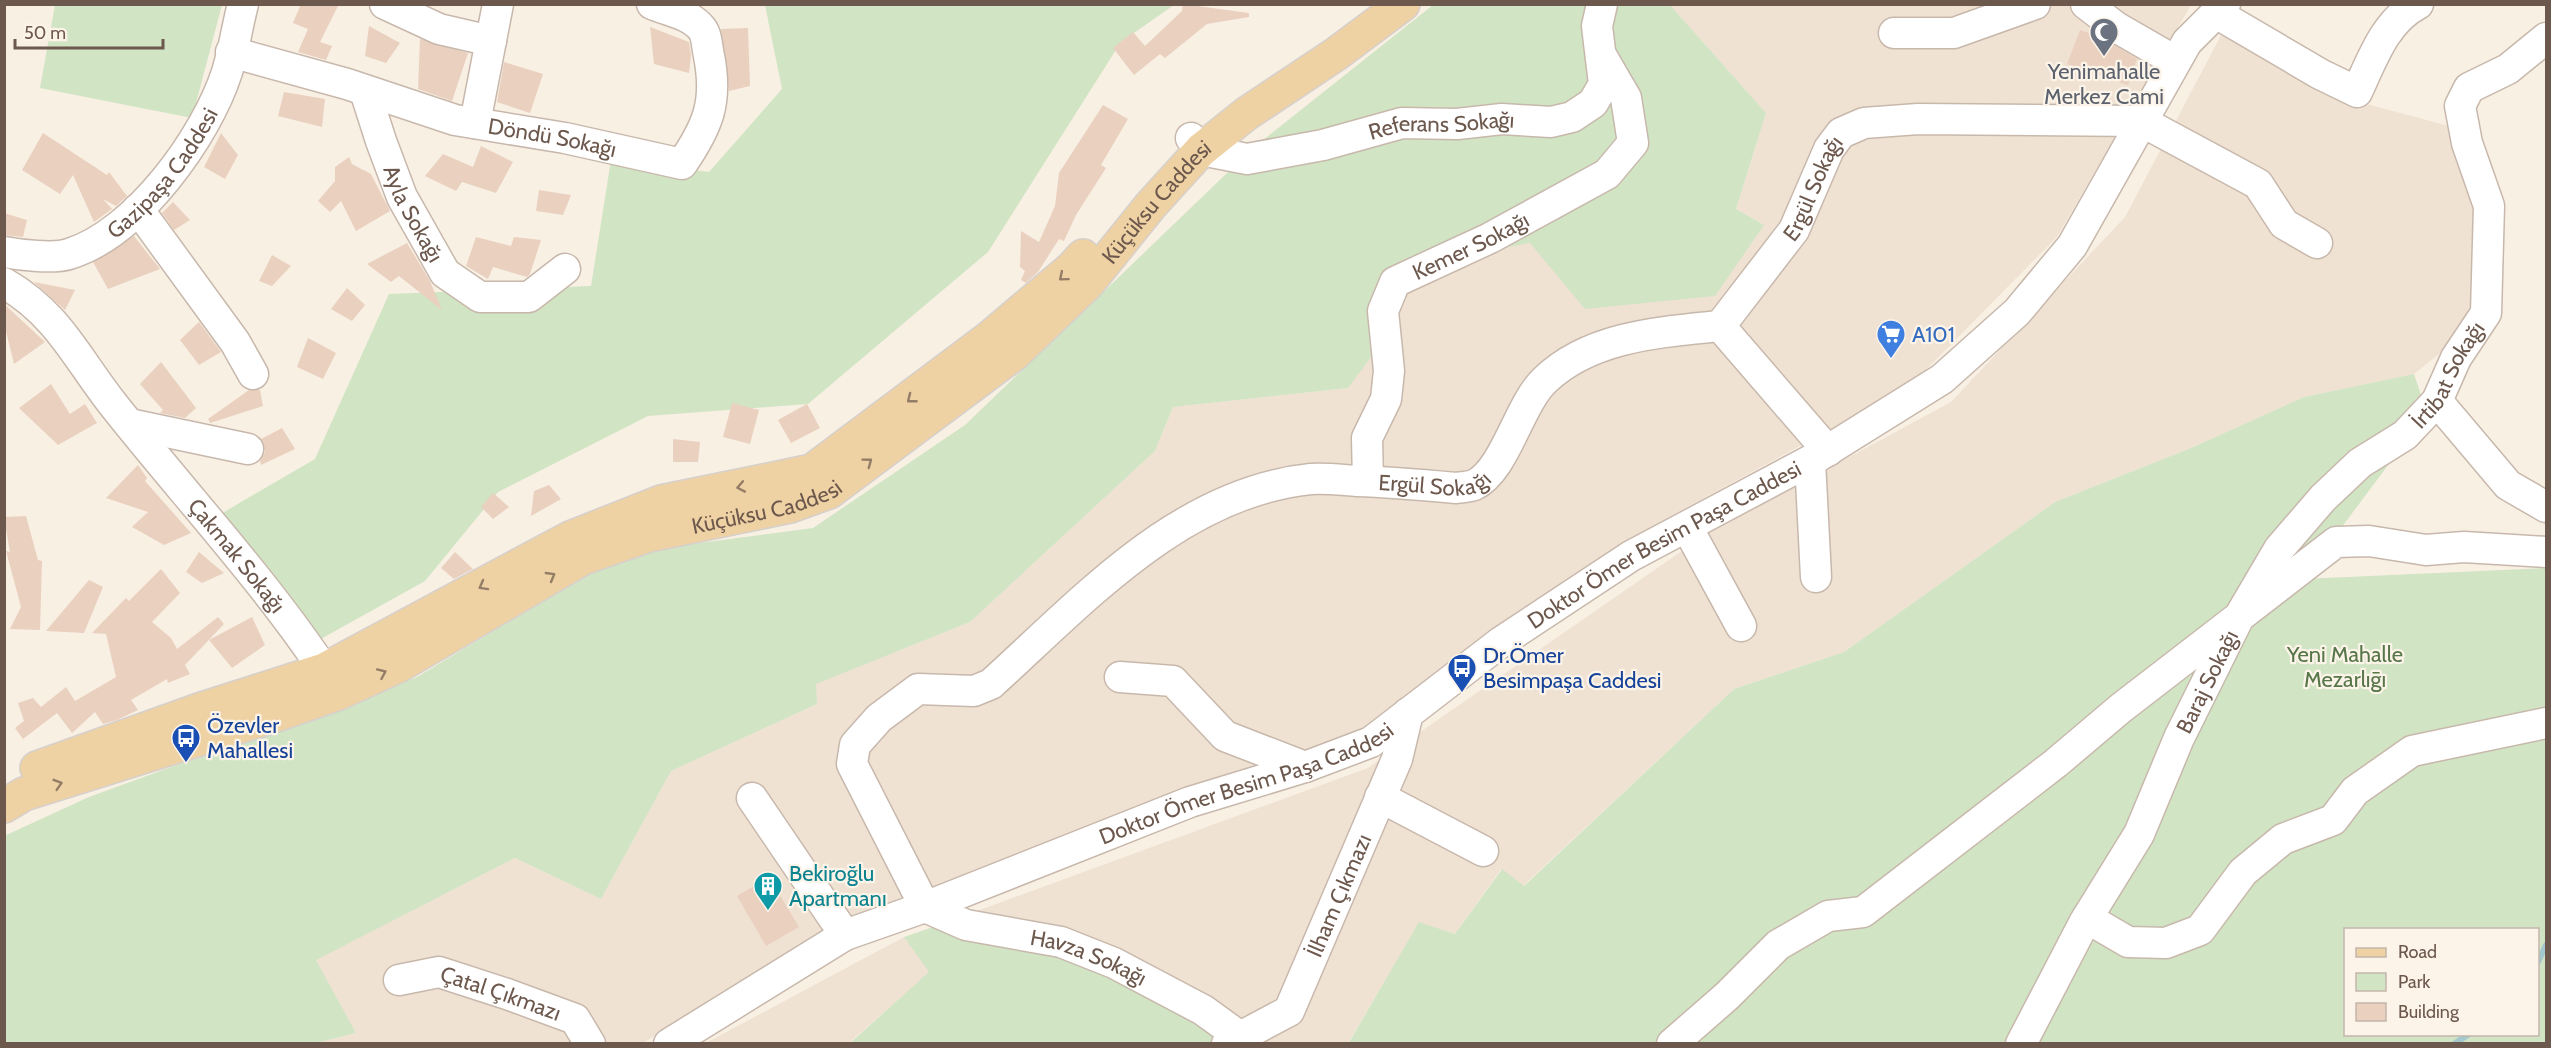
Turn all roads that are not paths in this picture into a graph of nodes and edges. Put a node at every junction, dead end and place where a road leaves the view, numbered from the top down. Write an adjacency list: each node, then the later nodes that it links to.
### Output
1 (243, 4): 15 (street, Gazipaşa Caddesi)
2 (385, 4): 14 (street)
3 (498, 4): 14 (street)
4 (652, 4): 20 (street, Döndü Sokağı)
5 (1373, 4): 21 (main road, Küçüksu Caddesi)
6 (1403, 4): 21 (main road, Küçüksu Caddesi)
7 (1602, 4): 16 (street, Referans Sokağı)
8 (2035, 4): 12 (street)
9 (2086, 4): 17 (street)
10 (2418, 4): 11 (street)
11 (2221, 9): 17 (street, Doktor Ömer Besim Paşa Caddesi)
12 (1894, 33)
13 (2547, 38): 29 (street, İrtibat Sokağı)
14 (491, 41): 20 (street)
15 (231, 52): 18 (street, Döndü Sokağı); 22 (street, Gazipaşa Caddesi)
16 (1601, 55): 21 (street, Referans Sokağı); 33 (street, Kemer Sokağı)
17 (2175, 61): 19 (street, Doktor Ömer Besim Paşa Caddesi)
18 (366, 91): 20 (street, Döndü Sokağı); 25 (street, Ayla Sokağı)
19 (2141, 121): 23 (street); 27 (street, Ergül Sokağı); 32 (street, Doktor Ömer Besim Paşa Caddesi)
20 (475, 123)
21 (1196, 144): 41 (main road, Küçüksu Caddesi)
22 (138, 209): 24 (street, Gazipaşa Caddesi); 28 (street)
23 (2317, 243)
24 (4, 252)
25 (565, 269)
26 (4, 283): 30 (street, Çakmak Sokağı)
27 (1720, 326): 32 (street); 33 (street, Ergül Sokağı)
28 (254, 374)
29 (2437, 400): 34 (street); 38 (street, İrtibat Sokağı)
30 (129, 424): 31 (street); 41 (street, Çakmak Sokağı)
31 (248, 449)
32 (1819, 456): 35 (street, Doktor Ömer Besim Paşa Caddesi); 37 (street)
33 (1368, 481): 50 (street, Ergül Sokağı)
34 (2547, 507)
35 (1687, 527): 39 (street); 42 (street, Doktor Ömer Besim Paşa Caddesi)
36 (2547, 552): 38 (street, Baraj Sokağı)
37 (1816, 576)
38 (2239, 617): 51 (street, Baraj Sokağı); 57 (street)
39 (1741, 626)
40 (1120, 677): 44 (street)
41 (332, 681): 45 (main road, Küçüksu Caddesi); 48 (main road, Küçüksu Caddesi, one-way to 41)
42 (1408, 713): 44 (street, Doktor Ömer Besim Paşa Caddesi); 46 (street, İlham Çıkmazı)
43 (2547, 723): 51 (street)
44 (1305, 767): 50 (street, Doktor Ömer Besim Paşa Caddesi)
45 (4, 782)
46 (1380, 797): 49 (street); 54 (street, İlham Çıkmazı)
47 (752, 798): 52 (street)
48 (4, 806)
49 (1483, 851)
50 (925, 907): 52 (street, Doktor Ömer Besim Paşa Caddesi); 54 (street, Havza Sokağı)
51 (2087, 918): 58 (street, Baraj Sokağı)
52 (845, 935): 56 (street, Doktor Ömer Besim Paşa Caddesi)
53 (399, 980): 55 (street, Çatal Çıkmazı)
54 (1233, 1040)
55 (590, 1044)
56 (669, 1044)
57 (1672, 1044)
58 (2021, 1044)

